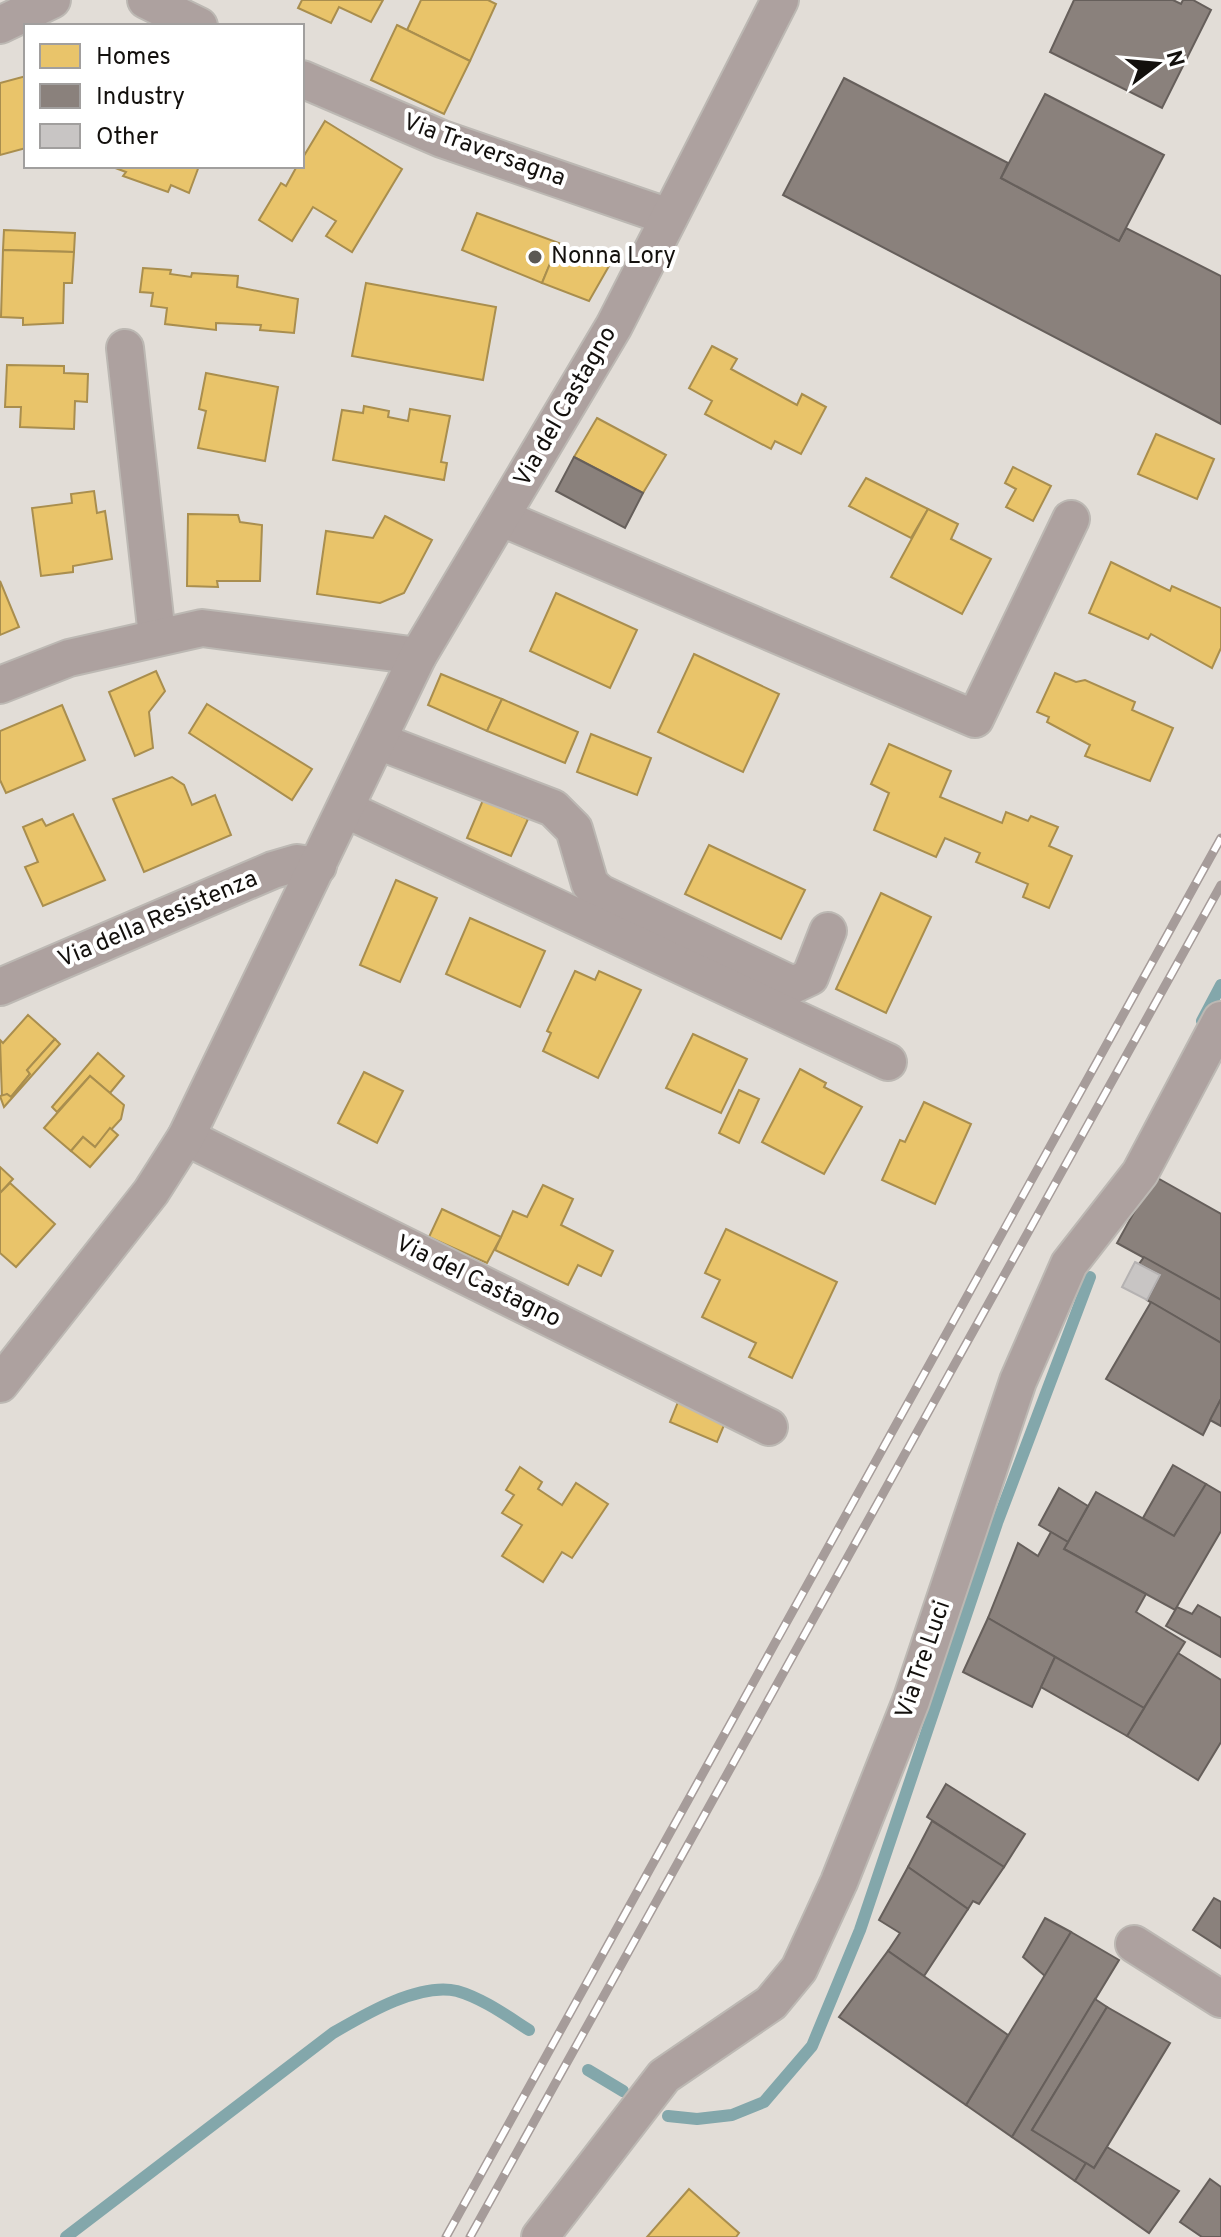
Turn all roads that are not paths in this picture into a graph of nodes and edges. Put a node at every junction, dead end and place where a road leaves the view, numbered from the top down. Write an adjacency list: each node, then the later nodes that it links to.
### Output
1 (52, 0): 5 (street)
2 (146, 0): 4 (street)
3 (780, 0): 7 (street, Via del Castagno)
4 (195, 24)
5 (0, 25)
6 (304, 80): 7 (street, Via Traversagna)
7 (669, 217): 9 (street, Via del Castagno)
8 (125, 348): 11 (street)
9 (502, 518): 10 (street); 12 (street, Via del Castagno)
10 (1071, 519)
11 (157, 636): 12 (street); 13 (street)
12 (418, 656): 14 (street, Via del Castagno)
13 (0, 685)
14 (378, 741): 15 (street, Via del Castagno); 17 (street)
15 (345, 809): 16 (street, Via del Castagno); 20 (street)
16 (318, 866): 18 (street, Via della Resistenza); 21 (street, Via del Castagno)
17 (828, 931)
18 (0, 987)
19 (1221, 1020): 26 (street, Via Tre Luci)
20 (888, 1062)
21 (186, 1137): 22 (street, Via del Castagno); 23 (street, Via del Castagno)
22 (0, 1384)
23 (769, 1427)
24 (1134, 1944): 25 (street)
25 (1221, 1999)
26 (540, 2237)

